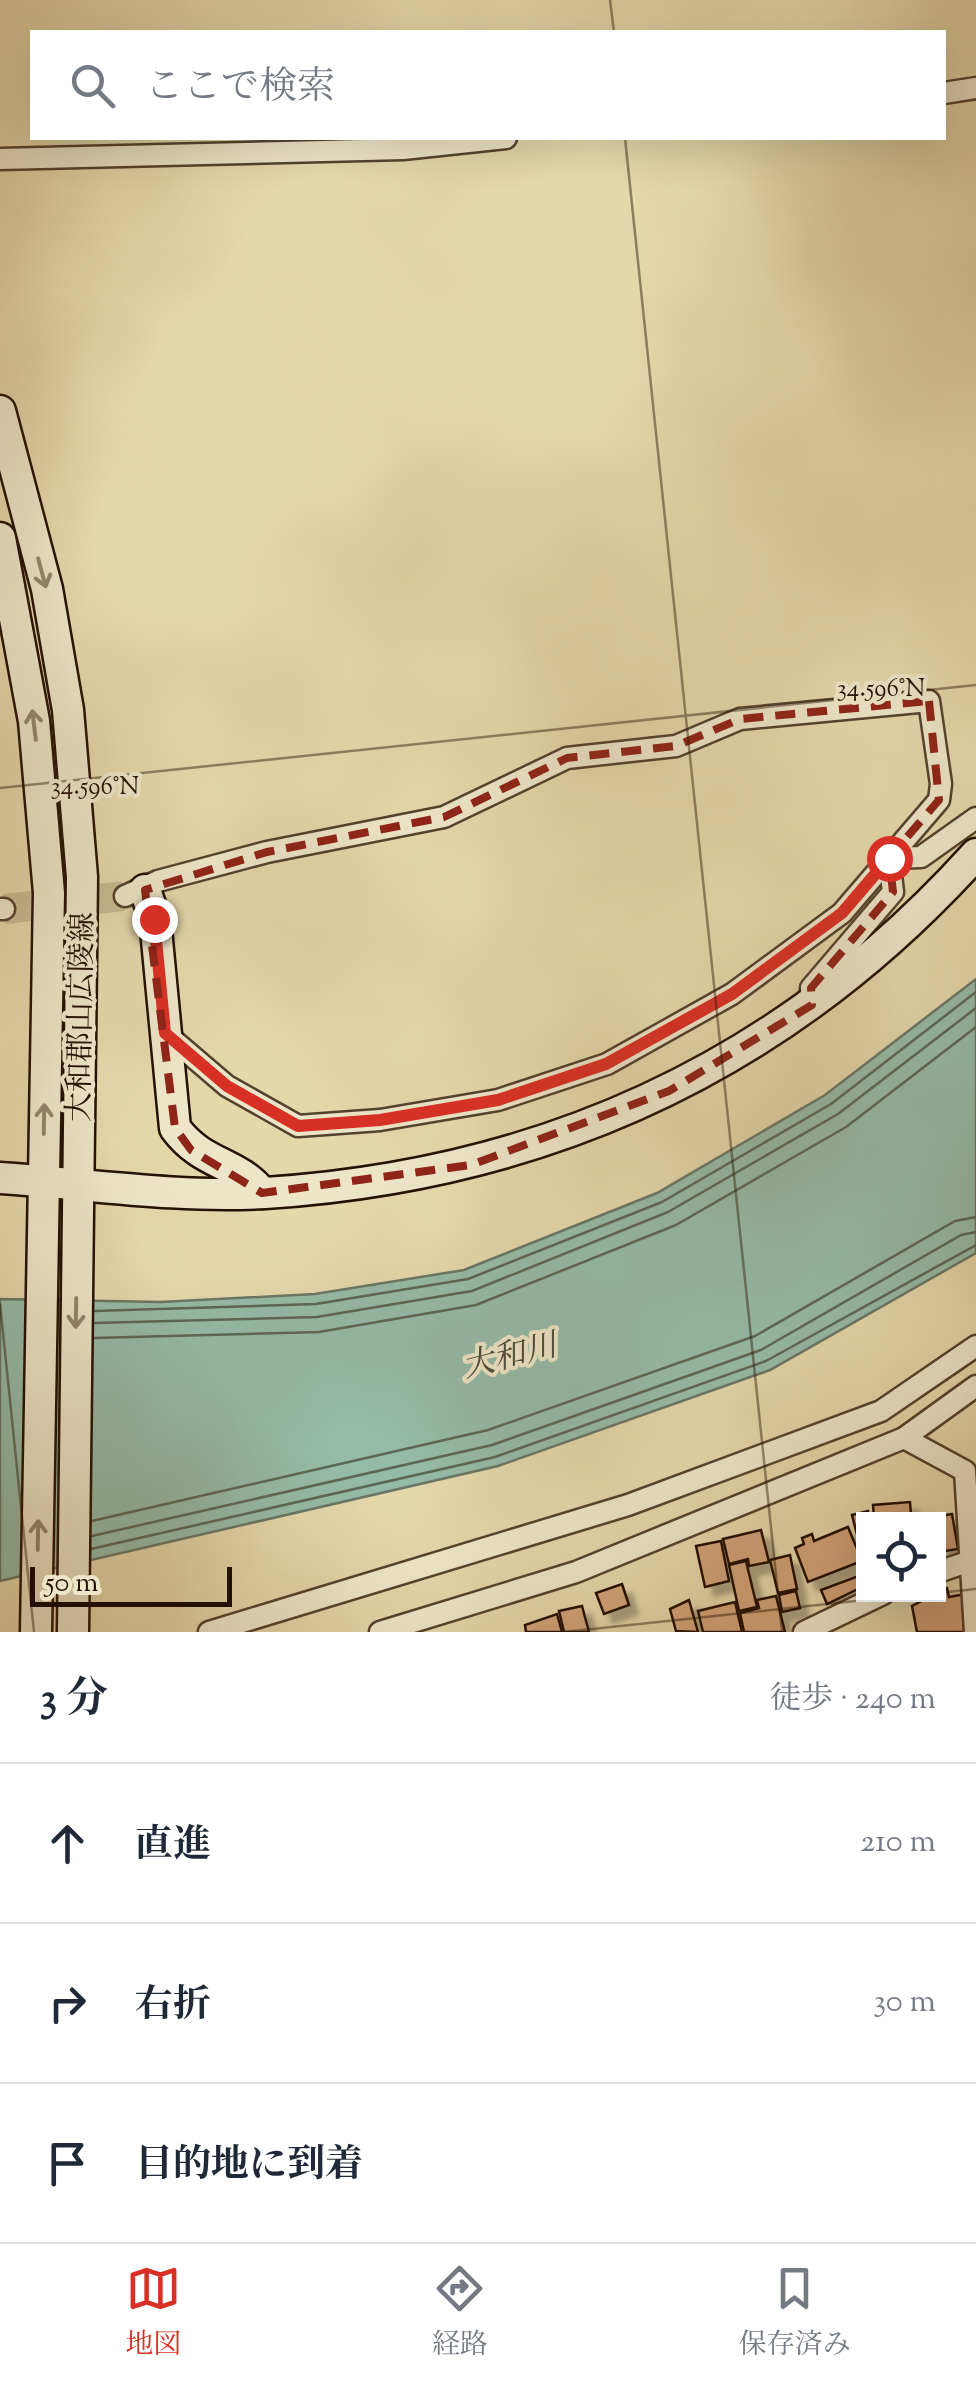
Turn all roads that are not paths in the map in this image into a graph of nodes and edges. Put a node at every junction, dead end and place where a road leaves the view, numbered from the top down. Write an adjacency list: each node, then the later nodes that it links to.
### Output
1 (976, 88): 2 (street)
2 (946, 93)
3 (487, 140): 4 (street)
4 (0, 159)
5 (0, 410): 16 (main road, 大和郡山広陵線, one-way to 16)
6 (0, 538): 14 (main road, 大和郡山広陵線, one-way to 6)
7 (976, 818): 9 (street)
8 (976, 854): 11 (main road)
9 (889, 858): 10 (street); 11 (street); 12 (street)
10 (135, 893): 12 (main road)
11 (812, 1005): 15 (main road)
12 (165, 1033): 15 (main road)
13 (0, 1178): 14 (main road)
14 (42, 1182): 16 (main road); 23 (main road, 大和郡山広陵線, one-way to 14)
15 (262, 1193): 16 (main road)
16 (77, 1201): 24 (main road, 大和郡山広陵線, one-way to 24)
17 (976, 1346): 25 (street)
18 (976, 1386): 19 (street)
19 (904, 1438): 20 (street); 26 (street)
20 (973, 1559): 21 (street); 28 (street)
21 (946, 1569)
22 (866, 1602): 27 (street)
23 (36, 1632)
24 (73, 1632)
25 (208, 1632)
26 (380, 1632)
27 (804, 1632)
28 (975, 1632)

